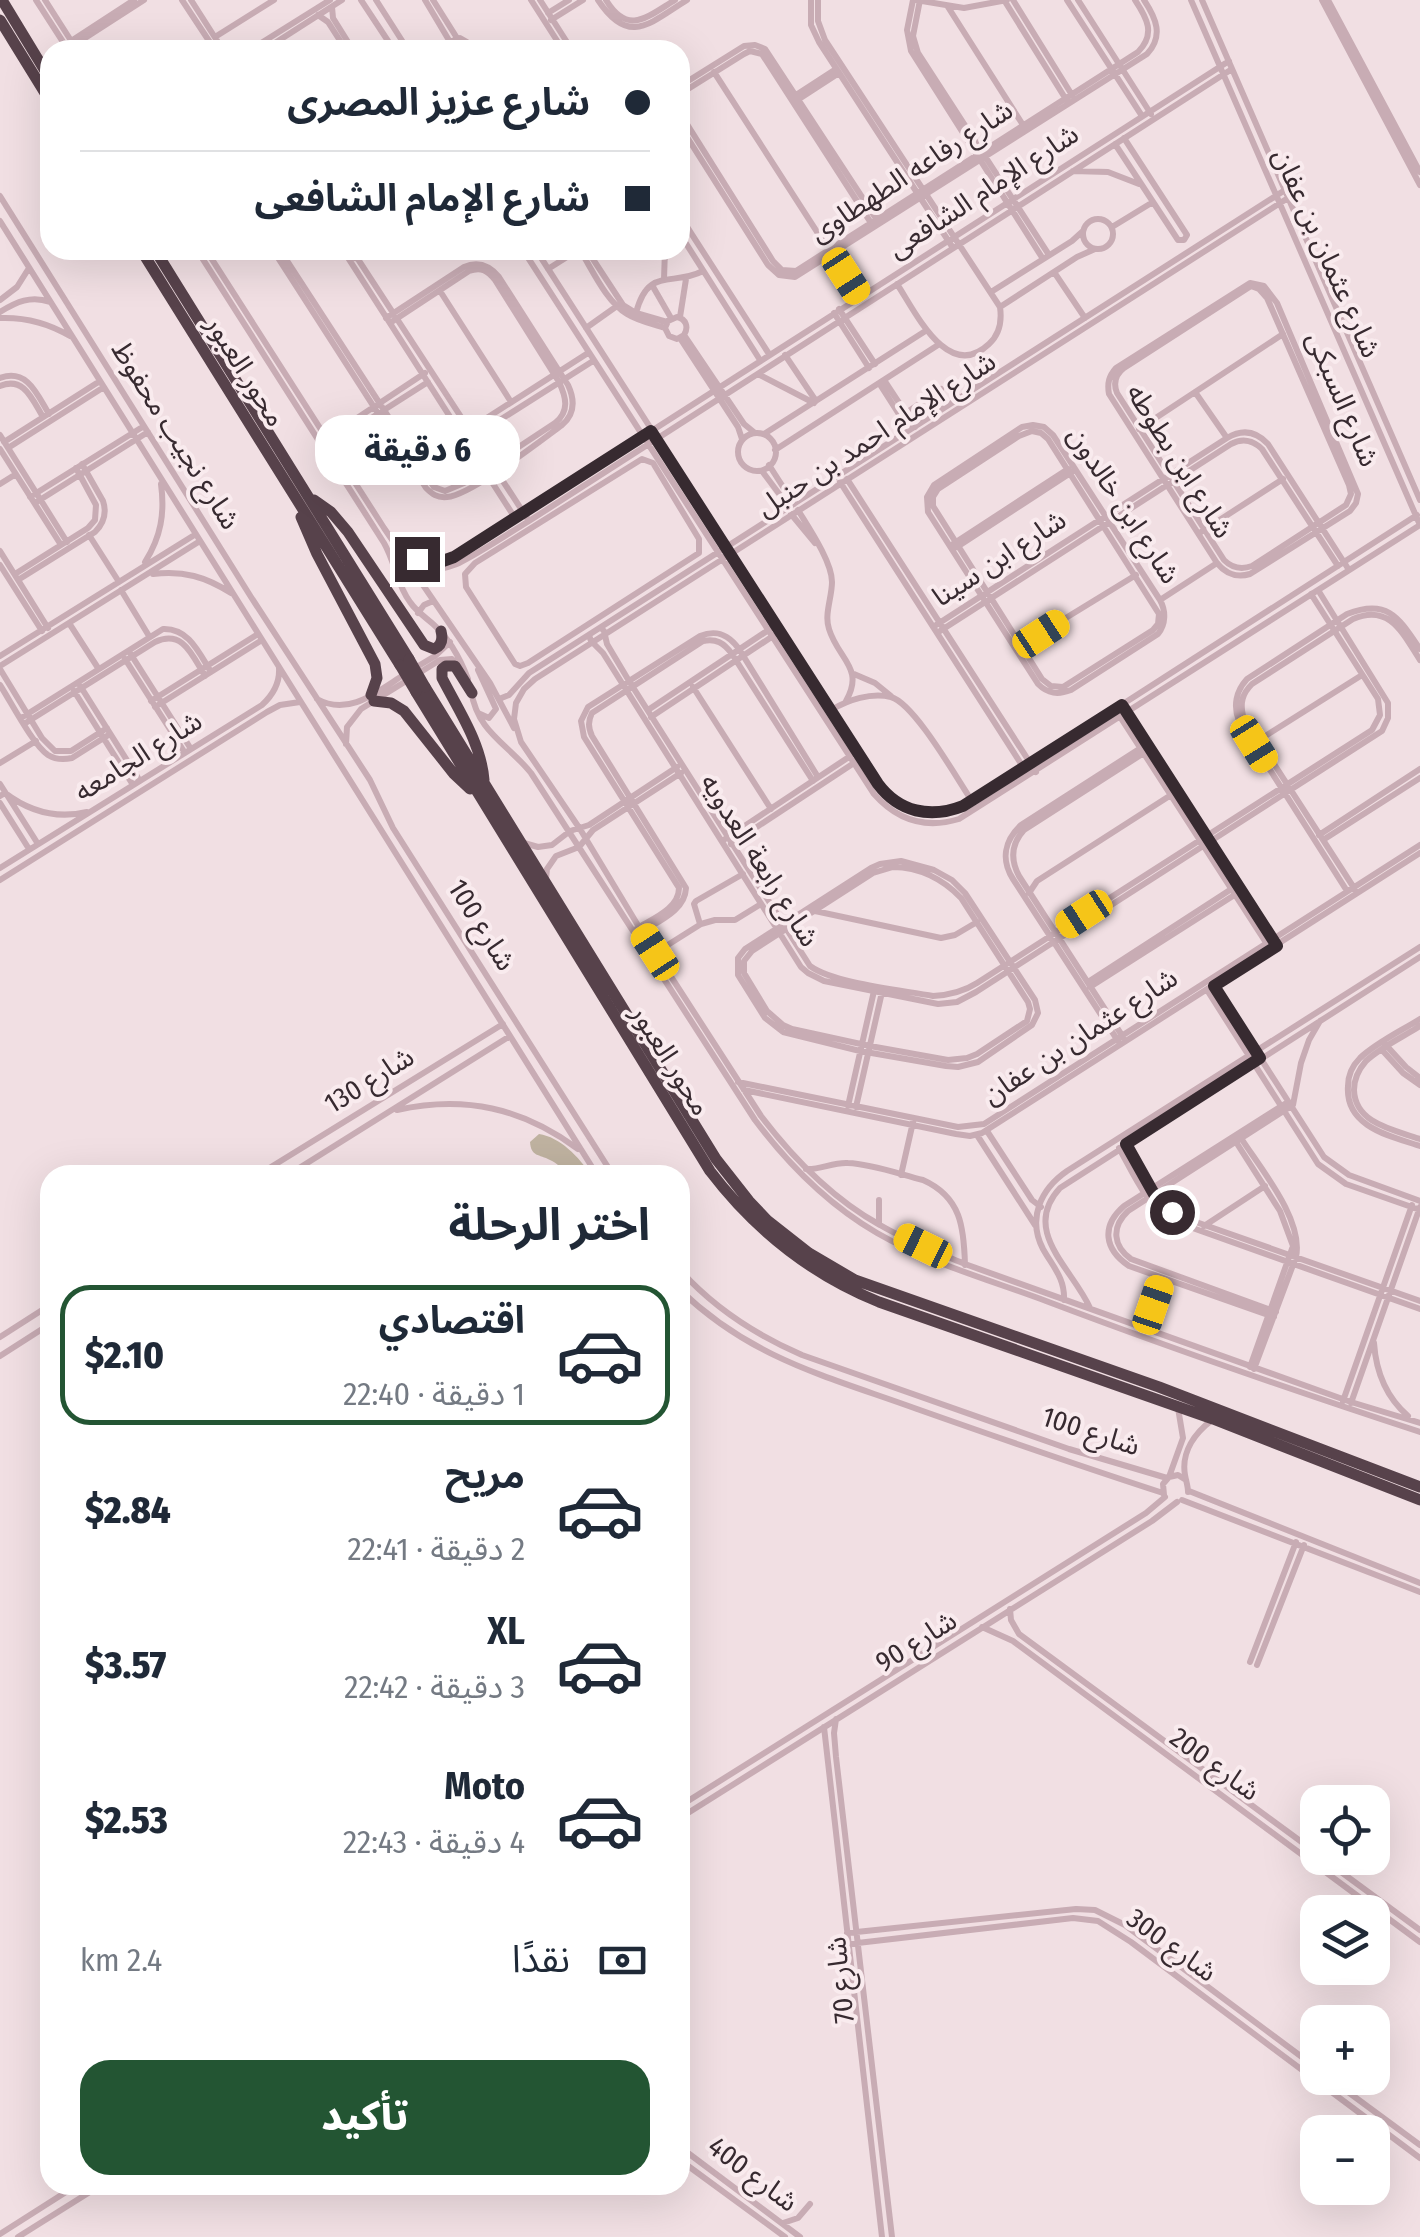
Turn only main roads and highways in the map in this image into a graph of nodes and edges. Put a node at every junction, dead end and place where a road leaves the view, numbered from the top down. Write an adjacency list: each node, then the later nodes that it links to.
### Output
1 (2, 0): 3 (highway)
2 (0, 20): 4 (highway)
3 (40, 62)
4 (40, 85)
5 (148, 260): 7 (highway, محور العبور)
6 (161, 260): 7 (highway, محور العبور)
7 (304, 500): 8 (highway); 10 (highway, محور العبور, bridge); 10 (highway)
8 (440, 631)
9 (472, 693): 10 (highway)
10 (481, 789): 11 (highway, محور العبور); 12 (highway, محور العبور)
11 (1420, 1487)
12 (1420, 1500)

